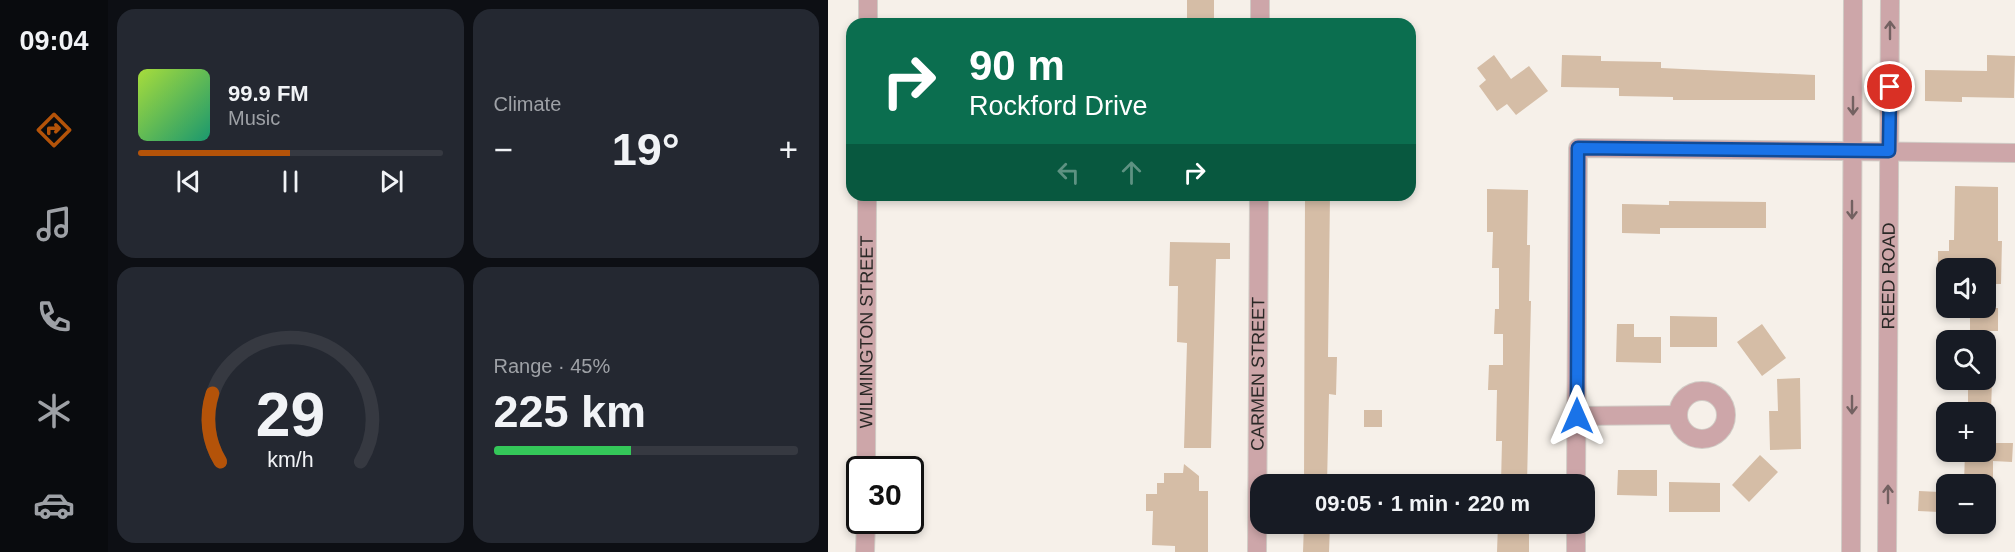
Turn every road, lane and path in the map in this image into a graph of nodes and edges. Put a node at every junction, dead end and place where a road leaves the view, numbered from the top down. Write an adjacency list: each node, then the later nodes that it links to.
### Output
1 (868, 0): 5 (street)
2 (1260, 0): 6 (street)
3 (1853, 0): 8 (street, REED ROAD, one-way to 8)
4 (1890, 0): 7 (street, REED ROAD, one-way to 4)
5 (868, 18)
6 (1260, 18)
7 (1889, 151): 8 (street); 9 (street); 22 (street, REED ROAD, one-way to 7)
8 (1852, 152): 13 (street); 21 (street, REED ROAD, one-way to 21)
9 (2015, 153)
10 (867, 201): 14 (street, WILMINGTON STREET)
11 (1259, 201): 19 (street, CARMEN STREET)
12 (1678, 415): 13 (street)
13 (1577, 416): 15 (street)
14 (866, 456)
15 (1576, 474)
16 (866, 534): 18 (street)
17 (1576, 534): 20 (street)
18 (865, 552)
19 (1257, 552)
20 (1576, 552)
21 (1851, 552)
22 (1887, 552)

